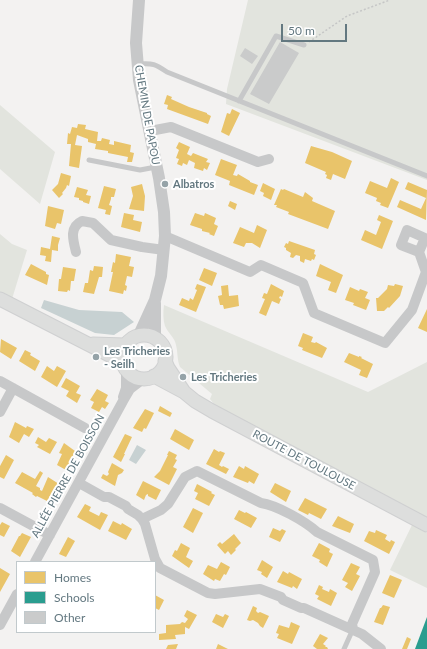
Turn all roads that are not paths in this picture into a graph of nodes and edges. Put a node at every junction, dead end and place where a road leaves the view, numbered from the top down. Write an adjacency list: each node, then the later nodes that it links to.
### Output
1 (139, 0): 3 (street, CHEMIN DE PAPOU)
2 (304, 45): 4 (lane)
3 (137, 64): 4 (lane); 5 (street, CHEMIN DE PAPOU)
4 (239, 101): 9 (lane)
5 (150, 131): 6 (street); 8 (street, CHEMIN DE PAPOU)
6 (269, 159)
7 (89, 160): 8 (lane)
8 (156, 167): 10 (street, CHEMIN DE PAPOU)
9 (427, 176)
10 (165, 236): 11 (street, CHEMIN DE PAPOU); 13 (street)
11 (164, 250): 12 (street); 15 (street, CHEMIN DE PAPOU)
12 (76, 252)
13 (419, 252)
14 (0, 299): 18 (main road)
15 (155, 300): 16 (street, CHEMIN DE PAPOU); 17 (street, CHEMIN DE PAPOU)
16 (139, 335): 17 (main road); 19 (main road)
17 (155, 338): 20 (main road)
18 (88, 343): 19 (main road); 21 (main road)
19 (125, 345): 21 (main road)
20 (166, 361): 22 (main road); 25 (main road, ROUTE DE TOULOUSE)
21 (124, 366): 22 (main road); 26 (street, ALLÉE PIERRE DE BOISSON)
22 (148, 378): 25 (main road, ROUTE DE TOULOUSE); 26 (street, ALLÉE PIERRE DE BOISSON)
23 (0, 381): 24 (street)
24 (13, 388): 27 (street); 28 (street)
25 (184, 392): 32 (main road, ROUTE DE TOULOUSE)
26 (122, 401): 29 (street, ALLÉE PIERRE DE BOISSON)
27 (0, 412)
28 (85, 428)
29 (79, 483): 31 (street); 33 (street, ALLÉE PIERRE DE BOISSON)
30 (0, 508): 33 (street)
31 (142, 519): 38 (street); 38 (street)
32 (427, 525)
33 (50, 535): 34 (street, ALLÉE PIERRE DE BOISSON)
34 (36, 561)
35 (16, 595): 36 (street)
36 (4, 609): 37 (street)
37 (0, 625)
38 (353, 629): 39 (lane); 40 (street)
39 (344, 649)
40 (381, 649)

